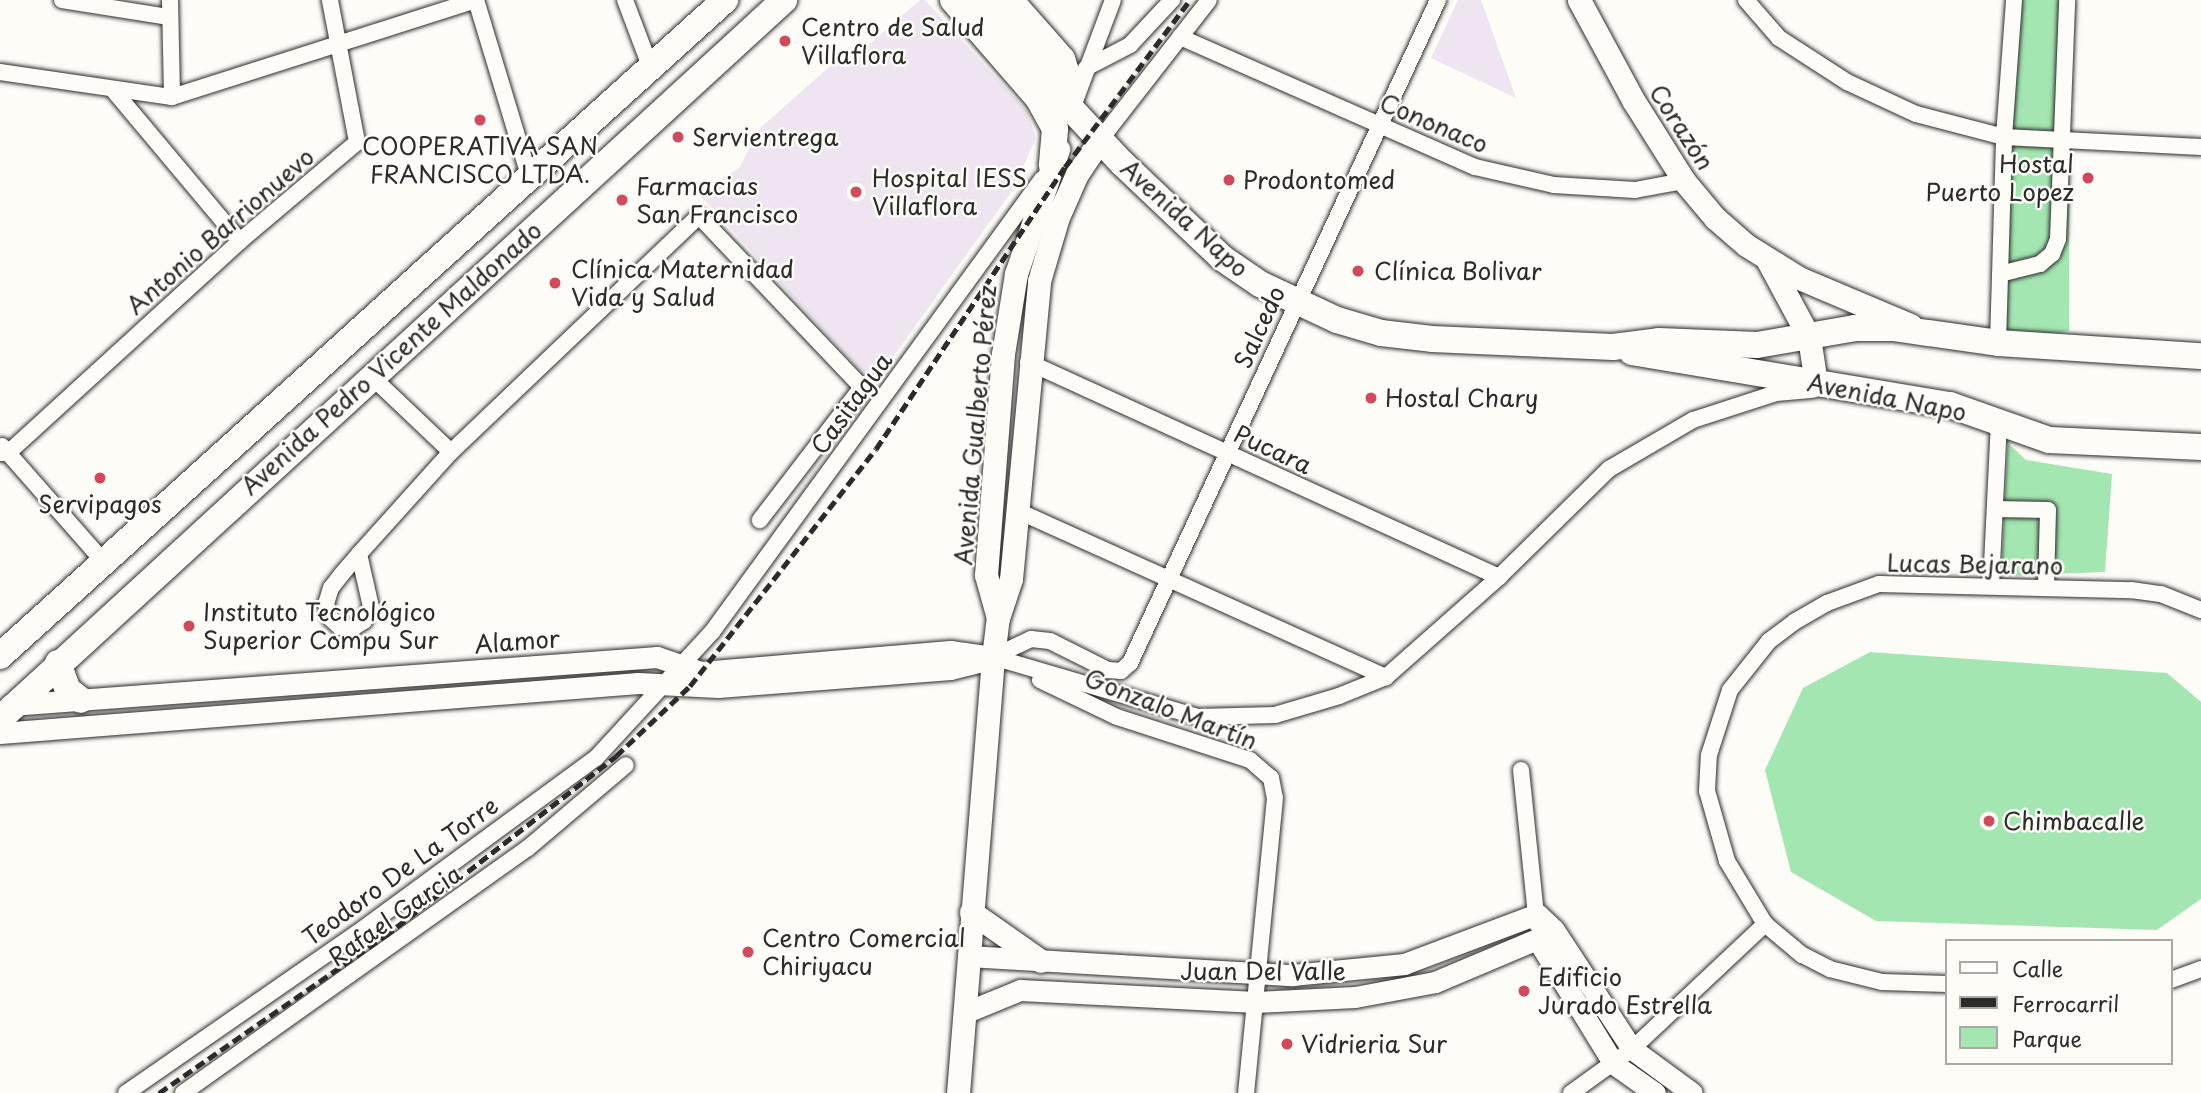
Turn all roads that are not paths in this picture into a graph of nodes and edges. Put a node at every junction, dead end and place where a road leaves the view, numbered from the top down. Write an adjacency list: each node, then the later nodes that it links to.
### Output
1 (62, 0): 18 (street)
2 (330, 0): 20 (street, Antonio Barrionuevo)
3 (476, 0): 20 (street); 33 (street)
4 (625, 0): 21 (street)
5 (725, 0): 21 (main road, Avenida Pedro Vicente Maldonado)
6 (784, 0): 45 (main road, Avenida Pedro Vicente Maldonado)
7 (953, 0): 26 (main road, Avenida Napo)
8 (983, 0): 26 (main road)
9 (1010, 0): 26 (main road)
10 (1113, 0): 22 (street, Avenida Gualberto Pérez)
11 (1172, 0): 22 (street)
12 (1209, 0): 19 (street)
13 (1438, 0): 27 (street, Salcedo)
14 (1579, 0): 34 (main road, Corazón)
15 (1746, 0): 28 (street)
16 (2014, 0): 28 (street)
17 (2067, 0): 30 (street)
18 (169, 8): 25 (street)
19 (1180, 37): 27 (street, Cononaco); 29 (street)
20 (342, 43): 25 (street); 35 (street, Antonio Barrionuevo)
21 (650, 66): 33 (main road, Avenida Pedro Vicente Maldonado)
22 (1086, 68): 26 (street, Avenida Gualberto Pérez)
23 (0, 72): 24 (street)
24 (114, 91): 25 (street); 35 (street)
25 (172, 97)
26 (1058, 102): 29 (main road, Avenida Napo); 32 (main road, Avenida Gualberto Pérez); 32 (main road)
27 (1378, 124): 34 (street, Cononaco); 38 (street, Salcedo)
28 (2004, 137): 30 (street); 37 (street)
29 (1100, 140): 38 (main road, Avenida Napo); 44 (main road, Avenida Gualberto Pérez)
30 (2065, 143): 31 (street); 37 (street)
31 (2201, 147)
32 (1052, 165): 62 (main road, Avenida Gualberto Pérez); 66 (street, Casitagua)
33 (529, 175): 56 (main road, Avenida Pedro Vicente Maldonado)
34 (1684, 181): 36 (main road, Corazón)
35 (240, 241): 49 (street, Antonio Barrionuevo)
36 (1768, 261): 39 (main road, Corazón); 40 (main road, Corazón)
37 (2000, 274): 41 (street)
38 (1296, 303): 42 (main road, Avenida Napo); 51 (street, Salcedo)
39 (1930, 330): 40 (main road, Avenida Napo); 41 (main road, Avenida Napo)
40 (1809, 337): 42 (main road, Avenida Napo); 46 (main road, Corazón)
41 (1998, 343): 43 (main road, Avenida Napo)
42 (1613, 347): 46 (main road, Avenida Napo)
43 (2201, 356)
44 (1028, 362): 51 (street, Pucara); 53 (main road, Avenida Gualberto Pérez)
45 (371, 376): 50 (street); 65 (main road, Avenida Pedro Vicente Maldonado)
46 (1824, 386): 47 (main road, Avenida Napo); 57 (street)
47 (1998, 422): 48 (main road, Avenida Napo); 52 (street)
48 (2201, 447)
49 (3, 450): 56 (street)
50 (451, 452): 54 (street); 55 (street)
51 (1226, 453): 57 (street, Pucara); 58 (street, Salcedo)
52 (1995, 509): 59 (street); 60 (street)
53 (1018, 511): 58 (street); 62 (main road, Avenida Gualberto Pérez)
54 (760, 520)
55 (359, 554)
56 (102, 560): 63 (main road, Avenida Pedro Vicente Maldonado)
57 (1499, 577): 67 (street)
58 (1167, 580): 64 (street, Salcedo); 67 (street)
59 (1991, 585): 60 (street, Lucas Bejarano); 76 (street, Lucas Bejarano)
60 (2046, 587): 61 (street, Lucas Bejarano)
61 (2201, 610)
62 (998, 618): 64 (main road, Avenida Gualberto Pérez)
63 (0, 656)
64 (993, 657): 66 (street, Alamor); 67 (street); 68 (street); 74 (main road, Avenida Gualberto Pérez); 81 (street, Gonzalo Martín)
65 (58, 663): 69 (main road); 70 (main road, Avenida Pedro Vicente Maldonado)
66 (684, 665): 68 (street, Teodoro De La Torre); 69 (street, Alamor)
67 (1386, 677)
68 (667, 684): 71 (street); 88 (street, Teodoro De La Torre)
69 (80, 699): 70 (street, Alamor)
70 (6, 709)
71 (0, 733)
72 (625, 765): 89 (street, Rafael Garcia)
73 (1521, 770): 75 (street)
74 (971, 912): 78 (main road, Avenida Gualberto Pérez); 79 (main road)
75 (1537, 914): 77 (street); 81 (street, Juan Del Valle)
76 (1765, 924): 83 (street, Lucas Bejarano); 86 (street)
77 (1546, 935): 84 (street, Juan Del Valle); 86 (street); 87 (street)
78 (968, 956): 79 (street, Juan Del Valle); 85 (main road, Avenida Gualberto Pérez)
79 (1041, 961): 81 (street, Juan Del Valle)
80 (2201, 969): 82 (street)
81 (1256, 976): 84 (street, Gonzalo Martín)
82 (2173, 979)
83 (1946, 984)
84 (1256, 1002): 85 (street, Juan Del Valle); 91 (street, Gonzalo Martín)
85 (964, 1013): 90 (main road, Avenida Gualberto Pérez)
86 (1632, 1049): 87 (street); 94 (street)
87 (1614, 1063): 92 (street); 93 (street)
88 (126, 1093)
89 (183, 1093)
90 (958, 1093)
91 (1246, 1093)
92 (1571, 1093)
93 (1655, 1093)
94 (1692, 1093)

